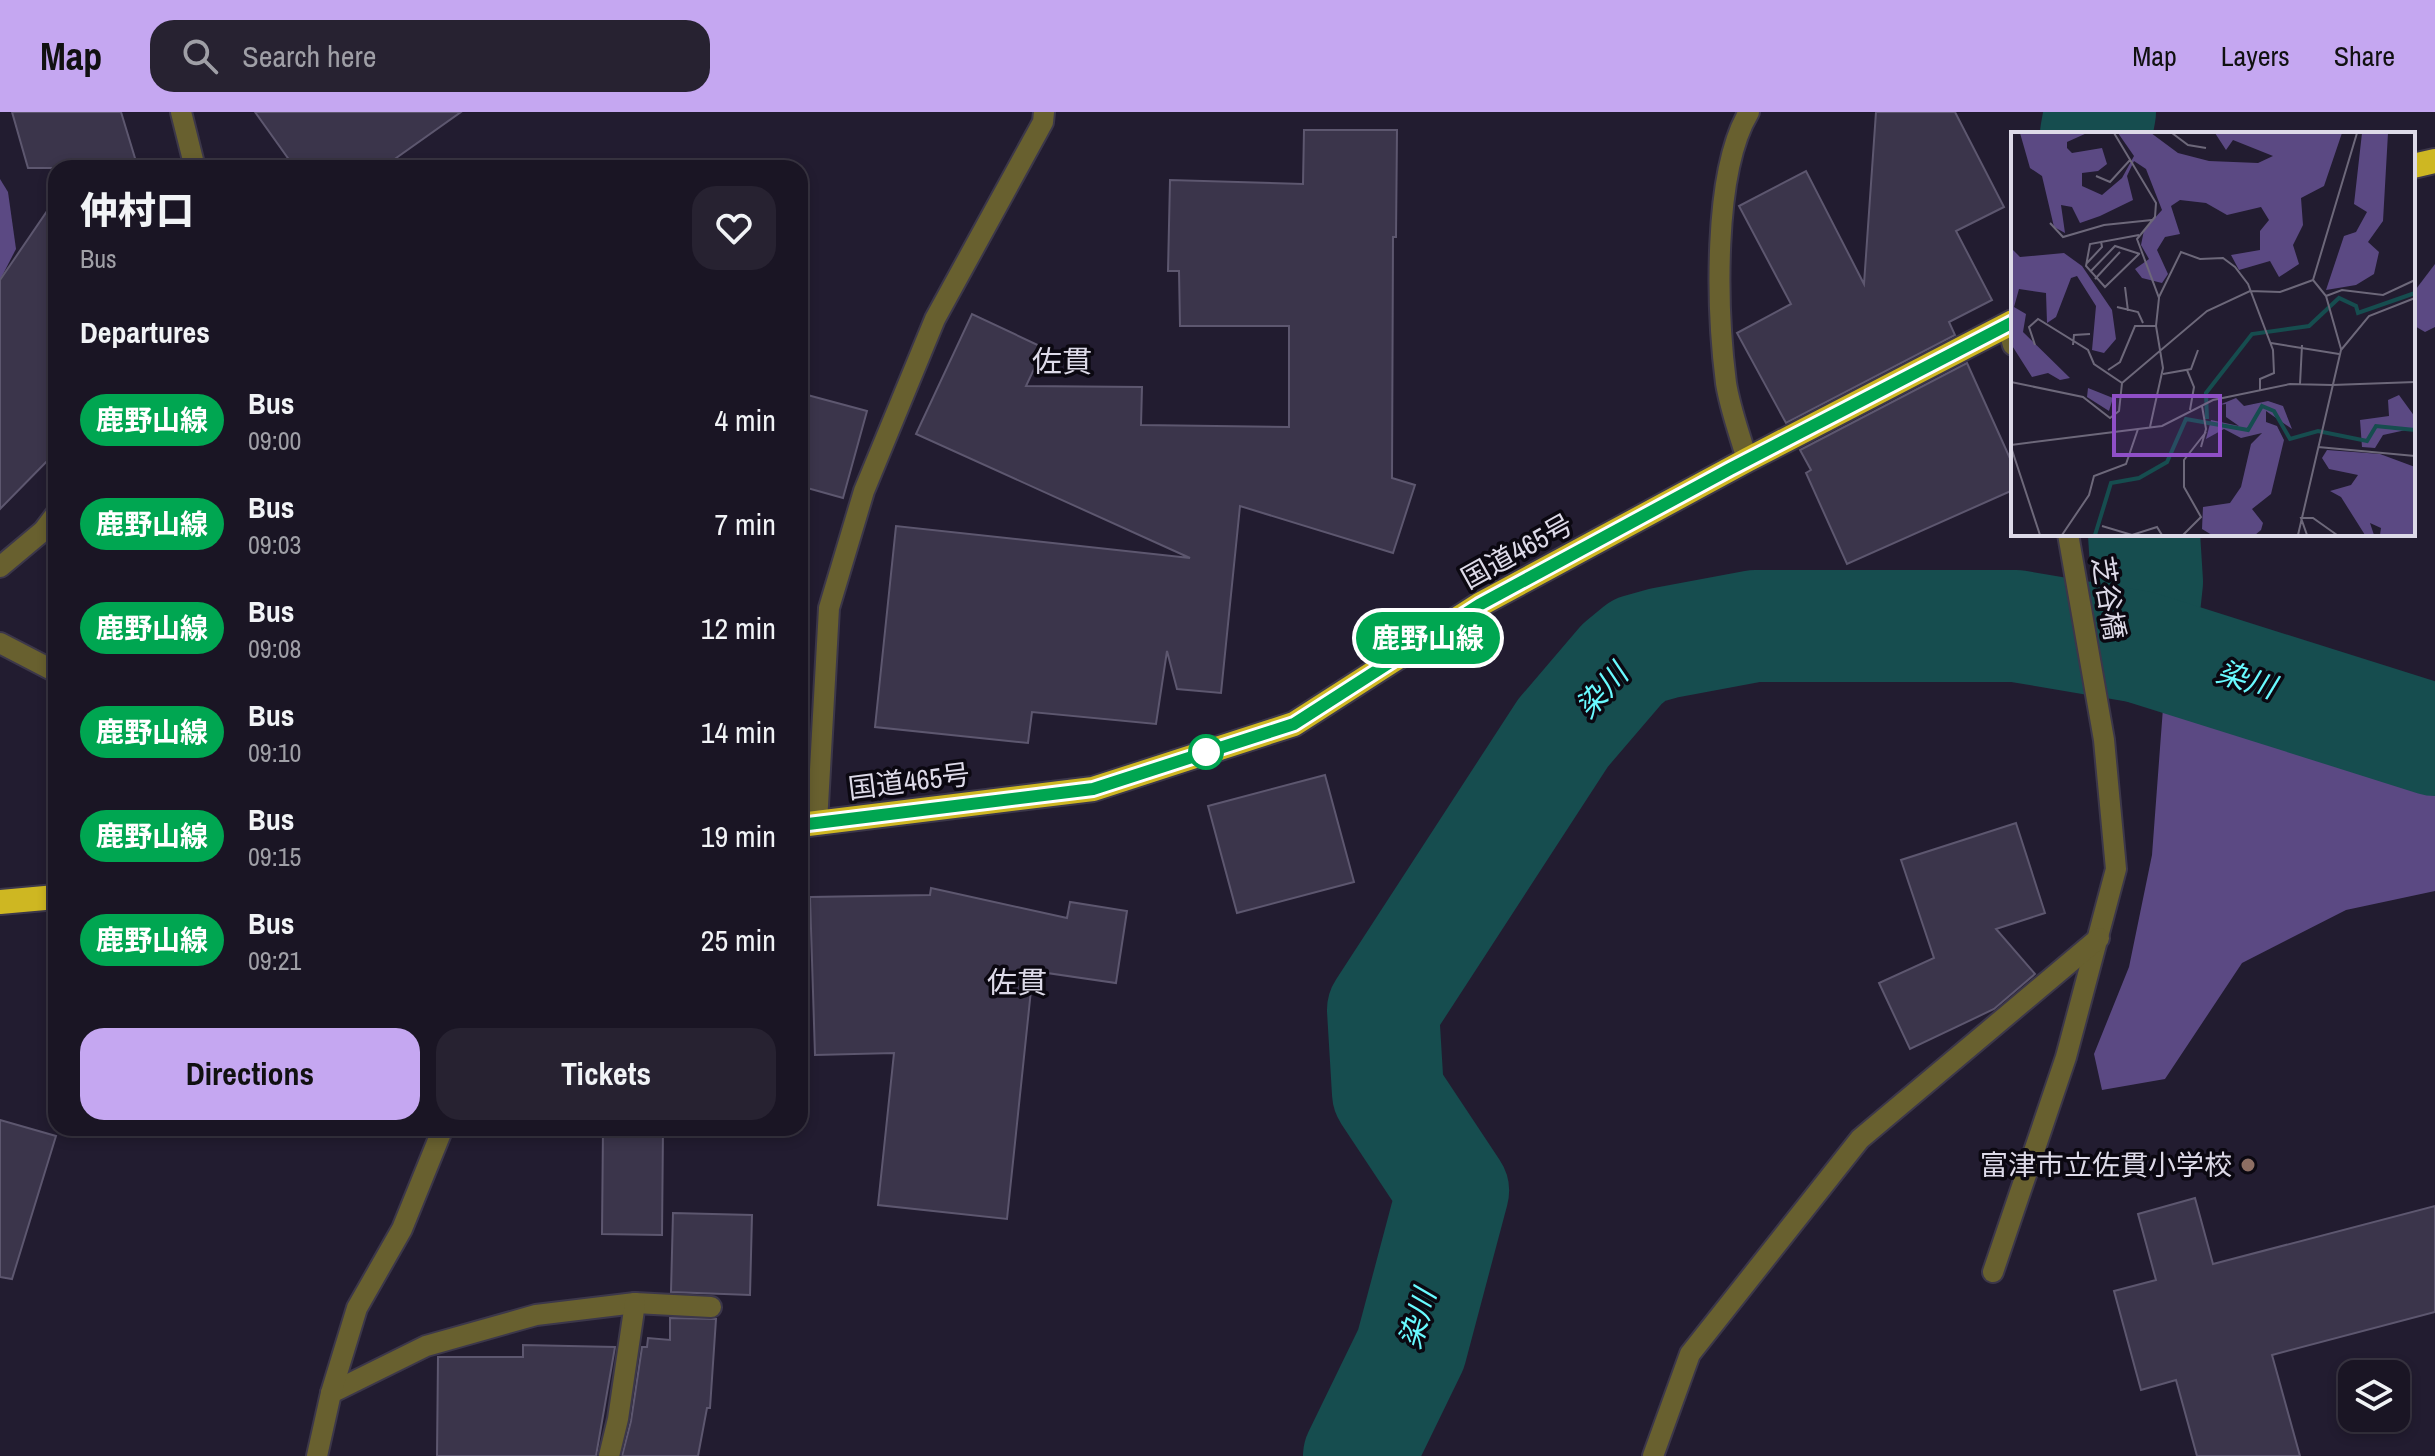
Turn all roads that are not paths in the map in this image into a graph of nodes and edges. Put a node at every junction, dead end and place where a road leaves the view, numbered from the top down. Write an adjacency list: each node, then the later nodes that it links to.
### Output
1 (181, 112): 4 (street)
2 (1044, 112): 14 (street)
3 (1749, 112): 8 (street)
4 (193, 160)
5 (2435, 161): 6 (highway)
6 (2415, 166)
7 (2011, 330): 8 (highway, 国道465号)
8 (1747, 460): 14 (highway, 国道465号)
9 (48, 524): 11 (street)
10 (2070, 540): 17 (street, 芝谷橋)
11 (0, 567)
12 (0, 643): 13 (street)
13 (48, 668)
14 (808, 824)
15 (48, 898): 16 (highway)
16 (0, 902)
17 (2099, 938): 19 (street, 芝谷橋); 25 (street)
18 (440, 1136): 22 (street)
19 (1993, 1272)
20 (635, 1303): 21 (street); 22 (street); 24 (street)
21 (711, 1307)
22 (331, 1393): 23 (street)
23 (317, 1456)
24 (609, 1456)
25 (1653, 1456)

